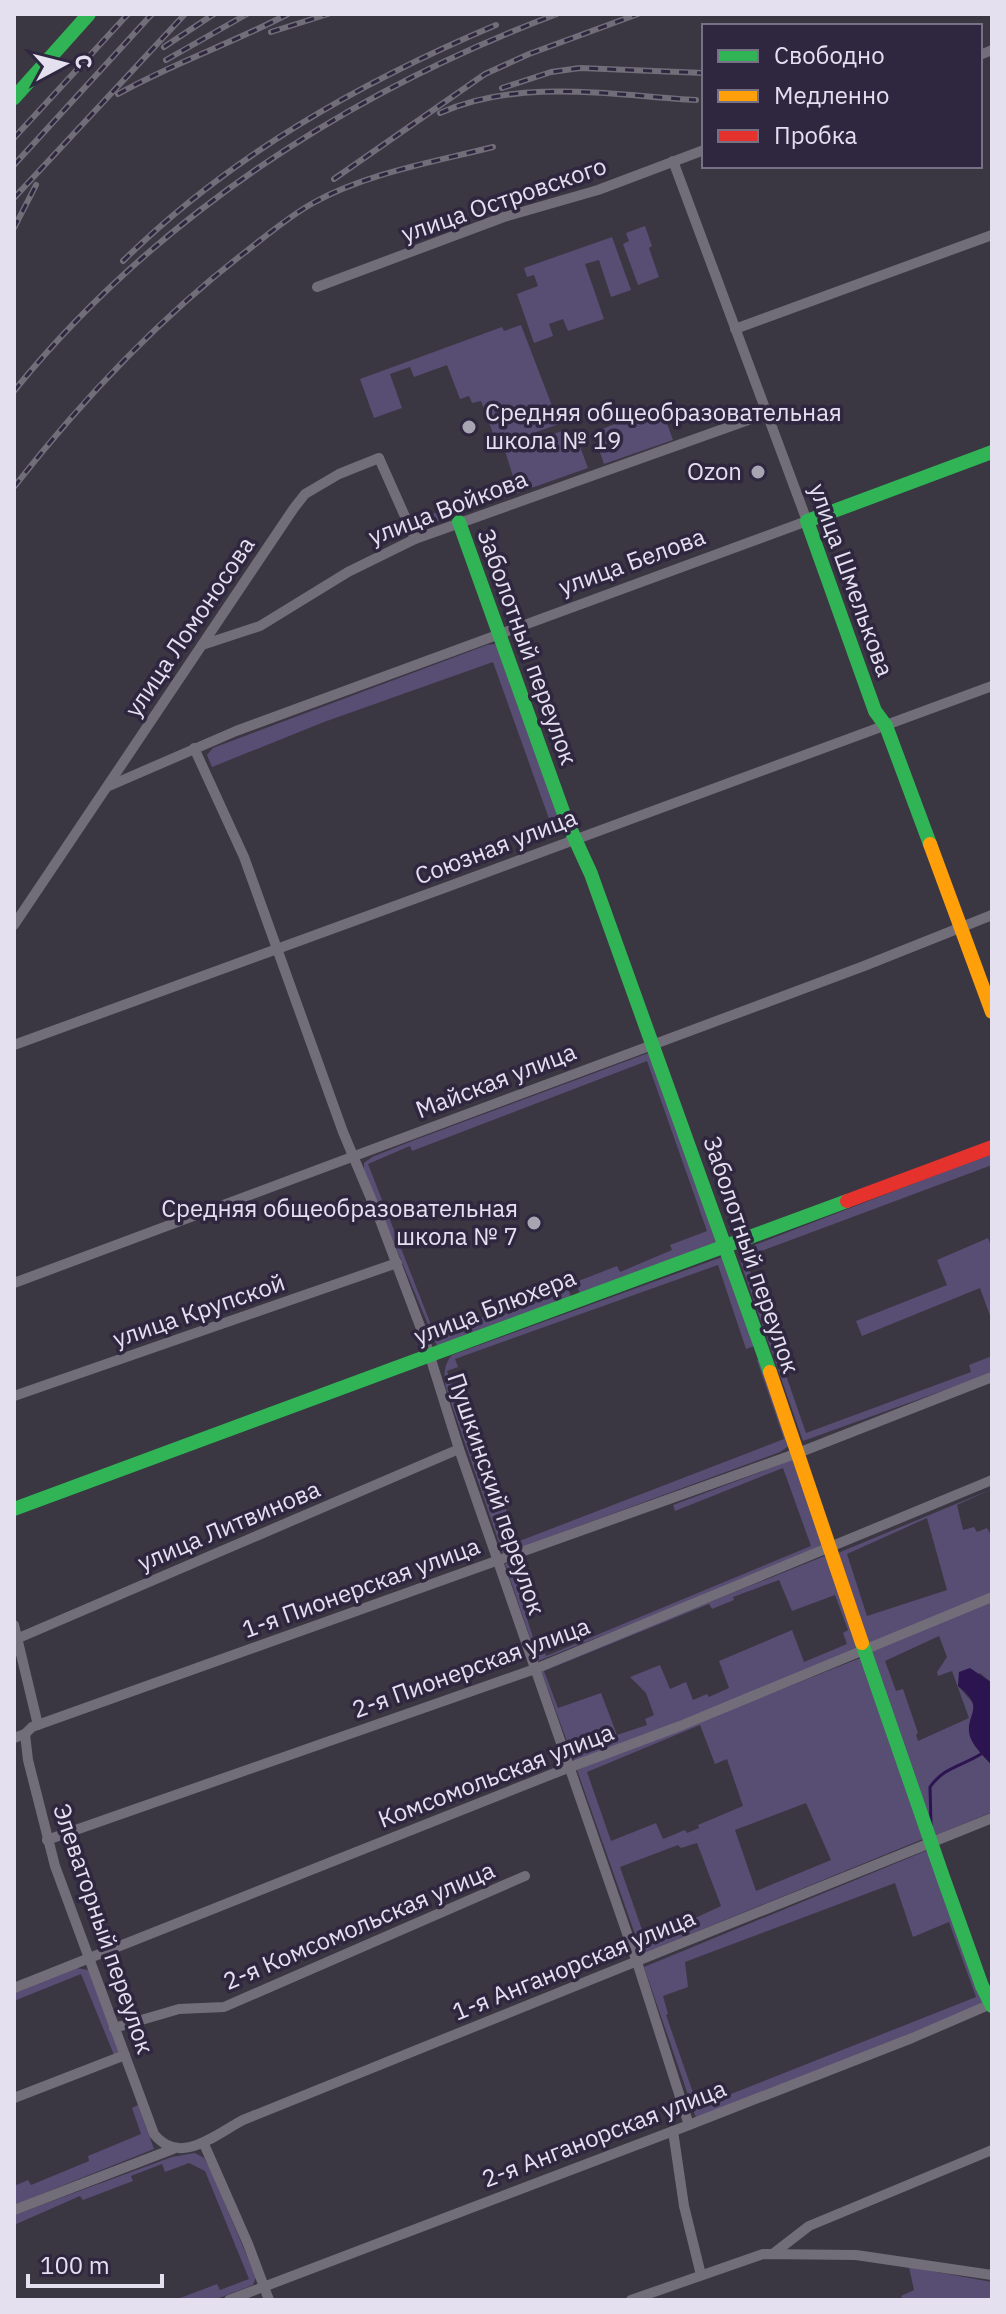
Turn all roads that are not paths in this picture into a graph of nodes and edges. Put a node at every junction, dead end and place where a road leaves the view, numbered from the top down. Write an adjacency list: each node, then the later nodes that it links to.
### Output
1 (89, 14): 2 (street)
2 (14, 98)
3 (702, 151): 4 (street, улица Островского)
4 (673, 161): 6 (street, улица Островского); 7 (street, улица Шмелькова)
5 (992, 235): 7 (street)
6 (317, 287)
7 (735, 329): 8 (street, улица Шмелькова)
8 (765, 414): 10 (street, улица Шмелькова); 11 (street, улица Войкова)
9 (992, 452): 10 (street, улица Белова)
10 (807, 521): 13 (street, улица Белова); 16 (street, улица Шмелькова)
11 (459, 522): 12 (street, улица Войкова); 13 (street, Заболотный переулок)
12 (415, 539): 14 (street, улица Войкова); 14 (street, улица Ломоносова)
13 (500, 634): 17 (street, улица Белова); 19 (street, Заболотный переулок)
14 (202, 645): 18 (street, улица Ломоносова)
15 (992, 686): 16 (street, Союзная улица)
16 (886, 726): 19 (street, Союзная улица); 22 (street, улица Шмелькова)
17 (194, 748): 18 (street, улица Белова); 23 (street, Пушкинский переулок)
18 (109, 786): 21 (street, улица Ломоносова)
19 (576, 838): 23 (street, Союзная улица); 26 (street, Заболотный переулок)
20 (992, 915): 22 (street, Майская улица)
21 (14, 925)
22 (961, 927): 24 (street, улица Шмелькова); 26 (street, Майская улица)
23 (277, 950): 25 (street, Союзная улица); 28 (street, Пушкинский переулок)
24 (992, 1012)
25 (14, 1045)
26 (652, 1045): 28 (street, Майская улица); 29 (street, Заболотный переулок)
27 (992, 1147): 29 (street, улица Блюхера)
28 (354, 1156): 30 (street, Пушкинский переулок); 31 (street, Майская улица)
29 (726, 1246): 32 (street, улица Блюхера); 36 (street, Заболотный переулок)
30 (397, 1263): 32 (street, Пушкинский переулок); 34 (street, улица Крупской)
31 (14, 1283)
32 (429, 1355): 35 (street, Пушкинский переулок); 38 (street, улица Блюхера)
33 (992, 1377): 36 (street, 1-я Пионерская улица)
34 (14, 1396)
35 (459, 1449): 40 (street, Пушкинский переулок); 43 (street, улица Литвинова)
36 (798, 1453): 39 (street, Заболотный переулок); 40 (street, 1-я Пионерская улица)
37 (992, 1480): 39 (street, 2-я Пионерская улица)
38 (14, 1509)
39 (831, 1548): 44 (street, Заболотный переулок); 45 (street, 2-я Пионерская улица)
40 (497, 1560): 45 (street, Пушкинский переулок); 46 (street, 1-я Пионерская улица)
41 (992, 1597): 44 (street, Комсомольская улица)
42 (14, 1625): 43 (street)
43 (16, 1639): 46 (street)
44 (865, 1649): 48 (street, Комсомольская улица); 51 (street, Заболотный переулок)
45 (535, 1669): 48 (street, Пушкинский переулок); 50 (street, 2-я Пионерская улица)
46 (38, 1725): 47 (street, 1-я Пионерская улица)
47 (20, 1736): 50 (street, Элеваторный переулок)
48 (569, 1767): 53 (street, Комсомольская улица); 54 (street, Пушкинский переулок)
49 (992, 1818): 51 (street, 1-я Анганорская улица)
50 (47, 1840): 53 (street, Элеваторный переулок)
51 (929, 1844): 54 (street, 1-я Анганорская улица); 56 (street, Заболотный переулок)
52 (525, 1876): 57 (street, 2-я Комсомольская улица)
53 (89, 1958): 55 (street, Комсомольская улица); 57 (street, Элеваторный переулок)
54 (637, 1962): 60 (street, Пушкинский переулок); 62 (street, 1-я Анганорская улица)
55 (14, 1988)
56 (992, 2004): 60 (street, 2-я Анганорская улица)
57 (114, 2028): 58 (street, Элеваторный переулок)
58 (125, 2055): 59 (street); 63 (street, Элеваторный переулок)
59 (14, 2098)
60 (689, 2125): 61 (street, 2-я Анганорская улица)
61 (673, 2131): 67 (street); 69 (street, 2-я Анганорская улица)
62 (204, 2144): 63 (street, 1-я Анганорская улица); 69 (street)
63 (173, 2149): 65 (street, 1-я Анганорская улица)
64 (992, 2150): 66 (street)
65 (14, 2210)
66 (773, 2254): 67 (street); 68 (street)
67 (701, 2275): 72 (street)
68 (992, 2275)
69 (263, 2286): 70 (street, 2-я Анганорская улица); 71 (street)
70 (229, 2300)
71 (269, 2300)
72 (631, 2300)

